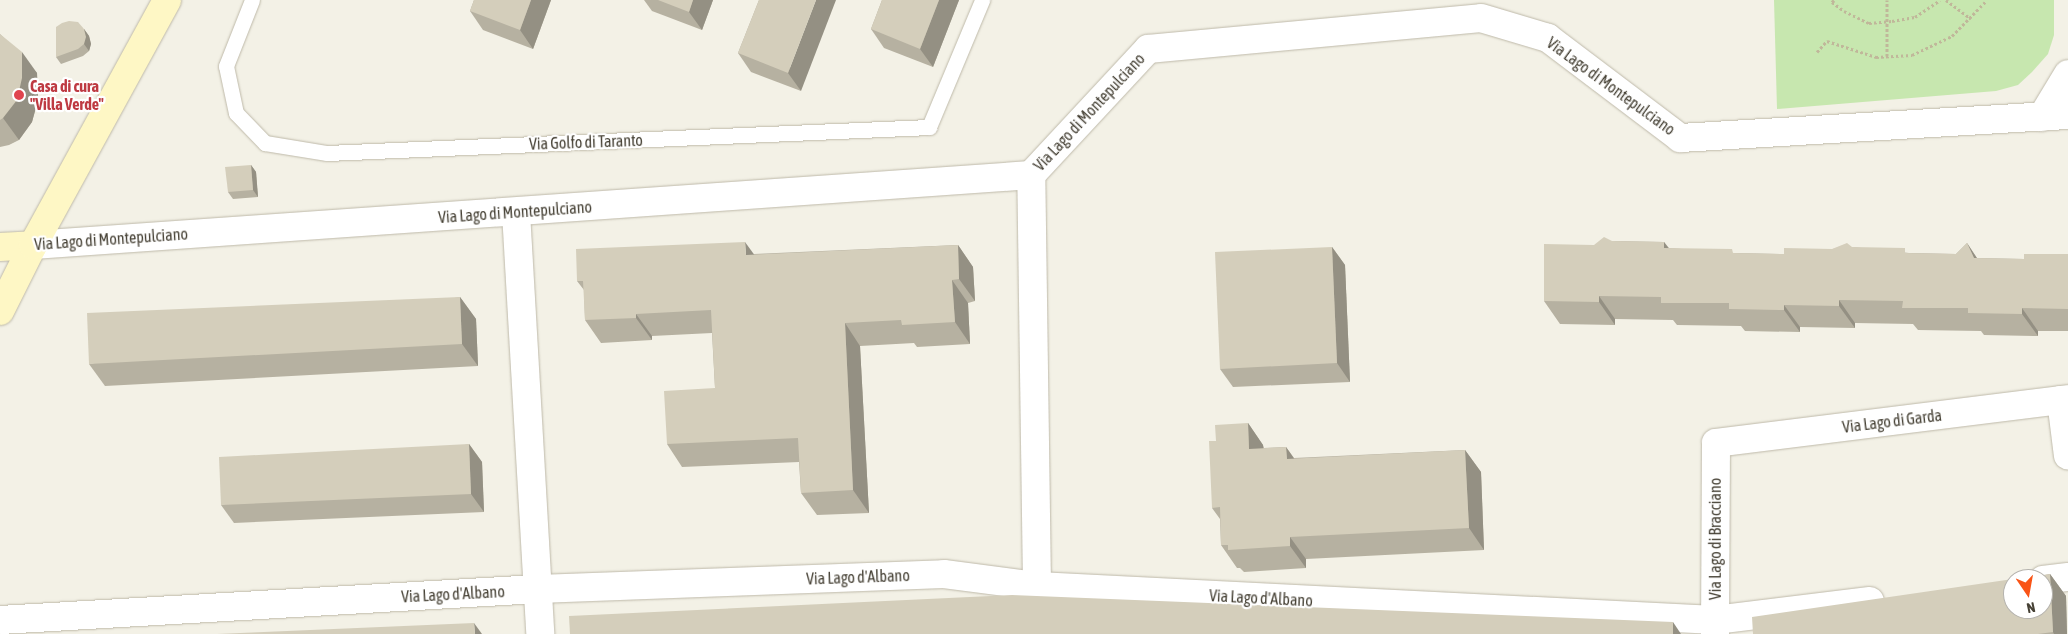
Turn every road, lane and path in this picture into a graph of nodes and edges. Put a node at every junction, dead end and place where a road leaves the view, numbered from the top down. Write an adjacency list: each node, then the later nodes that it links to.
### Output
1 (167, 0): 17 (street)
2 (252, 0): 3 (lane, Via Golfo di Taranto)
3 (982, 0)
4 (1834, 0): 10 (path)
5 (1887, 0): 10 (path)
6 (1940, 0): 10 (path)
7 (1946, 0): 9 (path)
8 (1987, 0): 9 (path)
9 (1971, 19): 12 (path)
10 (1887, 21): 12 (path)
11 (1817, 52): 12 (path)
12 (1887, 56)
13 (2068, 74): 14 (street)
14 (2055, 116): 15 (street, Via Lago di Montepulciano)
15 (1031, 175): 16 (street, Via Lago di Montepulciano); 25 (street, Via Lago di Montepulciano)
16 (516, 212): 17 (street, Via Lago di Montepulciano); 26 (street)
17 (33, 244): 18 (street, Via Lago di Montepulciano); 19 (street)
18 (0, 247)
19 (0, 311)
20 (2065, 400): 21 (street, Via Lago di Garda); 22 (street)
21 (1716, 443): 29 (street, Via Lago di Bracciano)
22 (2068, 456)
23 (2068, 577): 24 (street)
24 (2053, 579)
25 (1038, 586): 26 (street, Via Lago d'Albano); 29 (street, Via Lago d'Albano)
26 (538, 589): 28 (street, Via Lago d'Albano); 30 (street)
27 (1898, 598): 29 (street, Via Lago d'Albano)
28 (0, 620)
29 (1715, 627)
30 (540, 634)

